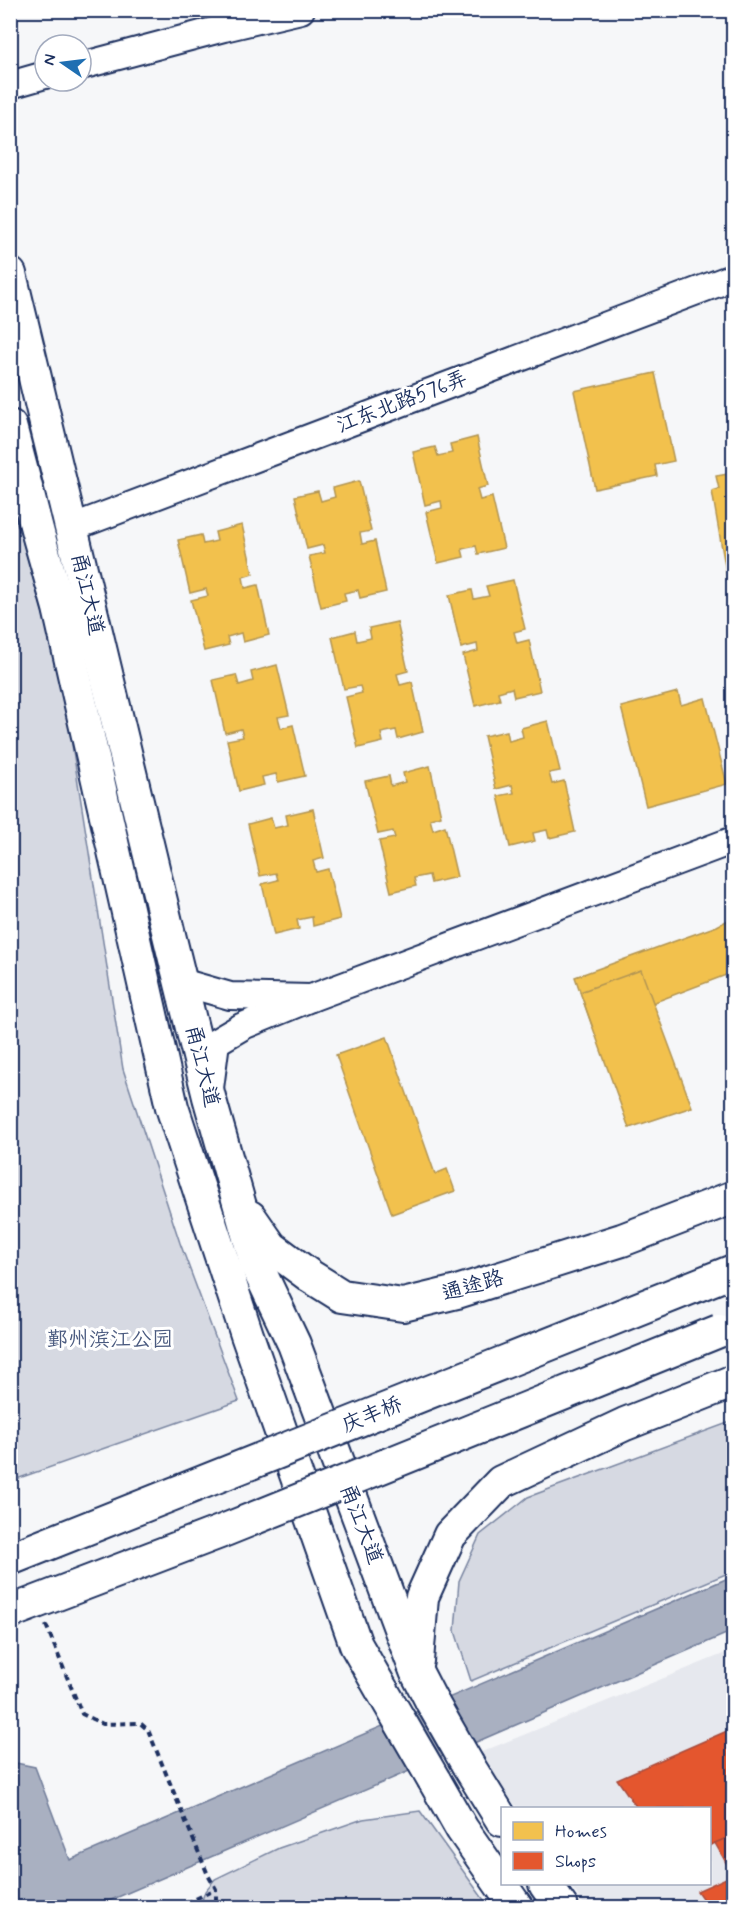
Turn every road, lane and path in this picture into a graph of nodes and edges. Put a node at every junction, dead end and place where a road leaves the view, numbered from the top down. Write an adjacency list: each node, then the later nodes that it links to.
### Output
1 (301, 10): 2 (street)
2 (222, 19): 3 (street)
3 (93, 62)
4 (33, 78): 5 (street)
5 (10, 84)
6 (10, 274): 9 (main road, 甬江大道)
7 (734, 277): 9 (street, 江东北路576弄)
8 (10, 426): 28 (main road, 甬江大道, bridge)
9 (71, 528): 11 (main road, 甬江大道)
10 (734, 840): 12 (street)
11 (181, 982): 12 (street); 13 (main road, 甬江大道)
12 (311, 998): 13 (street)
13 (209, 1097): 15 (main road, 甬江大道)
14 (734, 1197): 15 (main road, 通途路)
15 (239, 1203): 22 (main road, 甬江大道)
16 (734, 1271): 19 (main road, 庆丰桥, bridge)
17 (734, 1326): 20 (main road, bridge)
18 (734, 1381): 22 (main road)
19 (10, 1559)
20 (10, 1612)
21 (44, 1619): 25 (path)
22 (416, 1671): 23 (main road, 甬江大道, bridge)
23 (501, 1818)
24 (546, 1885): 29 (main road)
25 (216, 1889): 26 (path); 27 (path)
26 (177, 1908)
27 (216, 1908)
28 (517, 1908)
29 (562, 1908)

